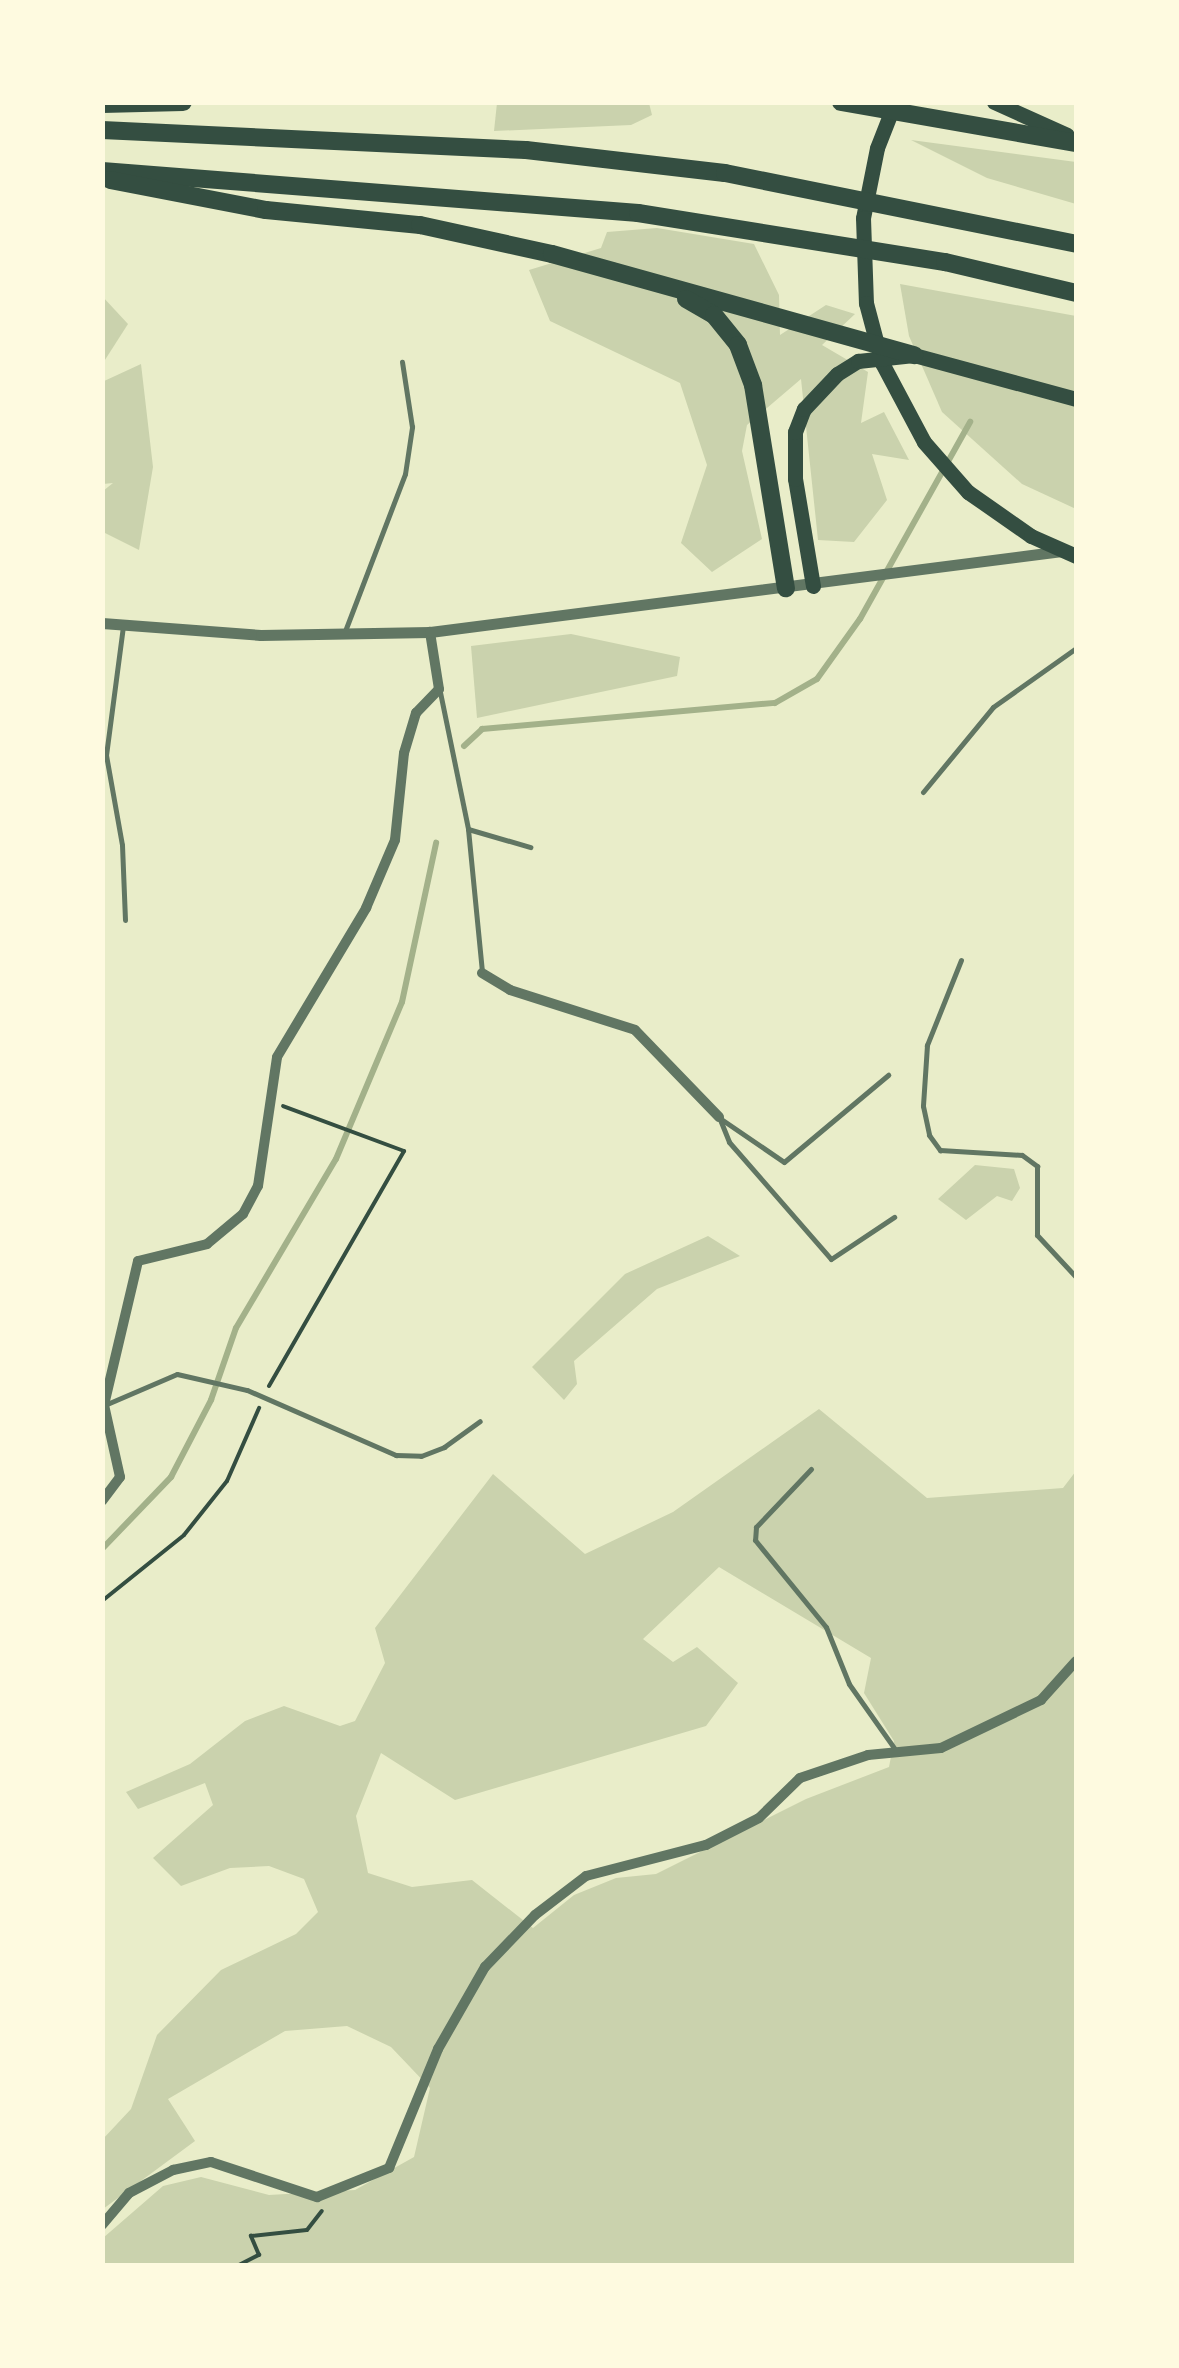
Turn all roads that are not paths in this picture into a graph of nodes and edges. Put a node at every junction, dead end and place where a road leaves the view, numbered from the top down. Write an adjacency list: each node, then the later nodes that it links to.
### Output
1 (184, 102): 5 (highway)
2 (841, 102): 7 (highway)
3 (895, 102): 16 (main road)
4 (994, 102): 7 (main road)
5 (102, 104)
6 (102, 130): 10 (highway)
7 (1076, 141)
8 (102, 170): 12 (highway)
9 (102, 179): 11 (highway)
10 (1076, 244)
11 (662, 286): 13 (highway); 18 (highway)
12 (1076, 292)
13 (914, 355): 15 (main road); 17 (main road)
14 (402, 362): 22 (lane)
15 (1076, 400)
16 (1076, 553): 17 (street)
17 (813, 586): 18 (street)
18 (786, 588): 21 (street)
19 (102, 623): 20 (street)
20 (123, 626): 22 (street); 28 (lane)
21 (430, 632): 22 (street); 24 (street)
22 (344, 634)
23 (1076, 648): 25 (lane)
24 (439, 689): 26 (lane); 35 (street)
25 (923, 792)
26 (468, 829): 27 (lane); 30 (lane)
27 (530, 846)
28 (125, 920)
29 (961, 960): 34 (lane)
30 (482, 973): 32 (street)
31 (888, 1075): 32 (lane)
32 (718, 1117): 33 (lane)
33 (894, 1217)
34 (1076, 1277)
35 (104, 1405): 36 (lane); 38 (street)
36 (480, 1420)
37 (811, 1468): 40 (lane)
38 (102, 1500)
39 (1076, 1660): 40 (street)
40 (898, 1754): 41 (street)
41 (102, 2225)

